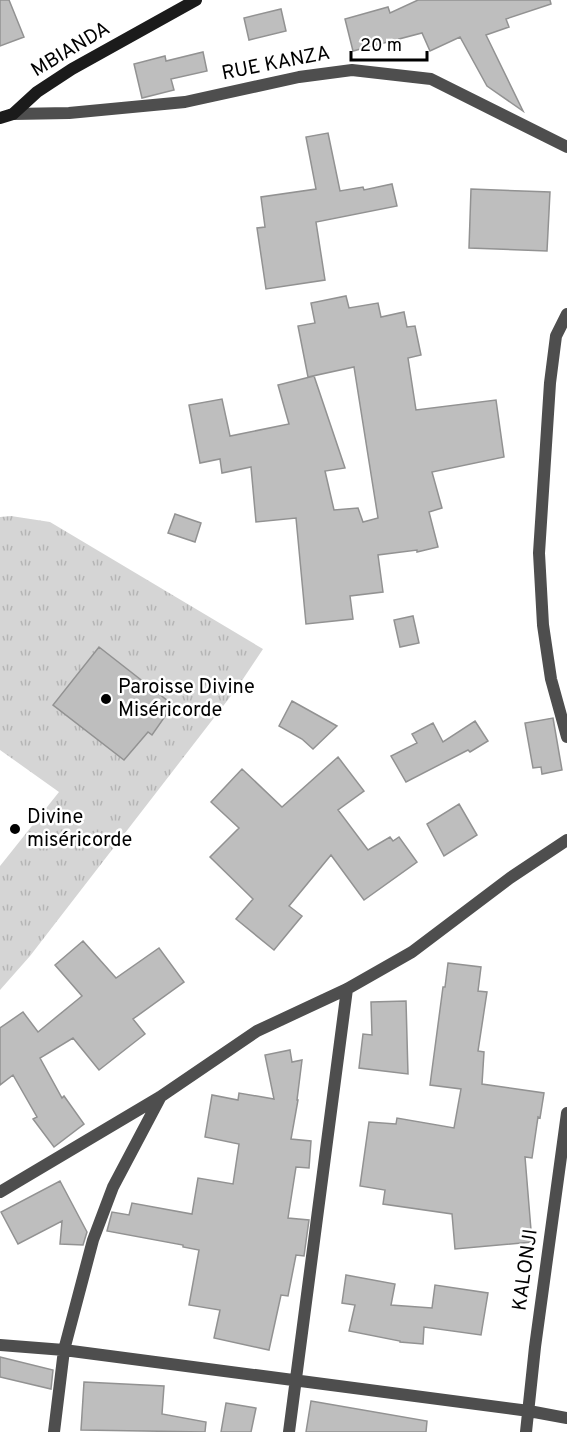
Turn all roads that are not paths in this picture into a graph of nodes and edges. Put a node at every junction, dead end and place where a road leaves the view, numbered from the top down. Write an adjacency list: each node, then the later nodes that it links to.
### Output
1 (196, 0): 2 (street, MBIANDA)
2 (13, 114): 3 (street, MBIANDA); 4 (street, RUE KANZA)
3 (0, 118)
4 (567, 147)
5 (567, 314): 6 (street)
6 (567, 737)
7 (567, 840): 8 (street)
8 (347, 989): 9 (street); 14 (street)
9 (160, 1097): 11 (street); 13 (street)
10 (567, 1113): 15 (street, KALONJI)
11 (0, 1192)
12 (0, 1345): 13 (street)
13 (64, 1350): 14 (street); 17 (street)
14 (297, 1382): 15 (street); 18 (street)
15 (529, 1411): 16 (street); 19 (street, KALONJI)
16 (567, 1418)
17 (54, 1432)
18 (289, 1432)
19 (526, 1432)

